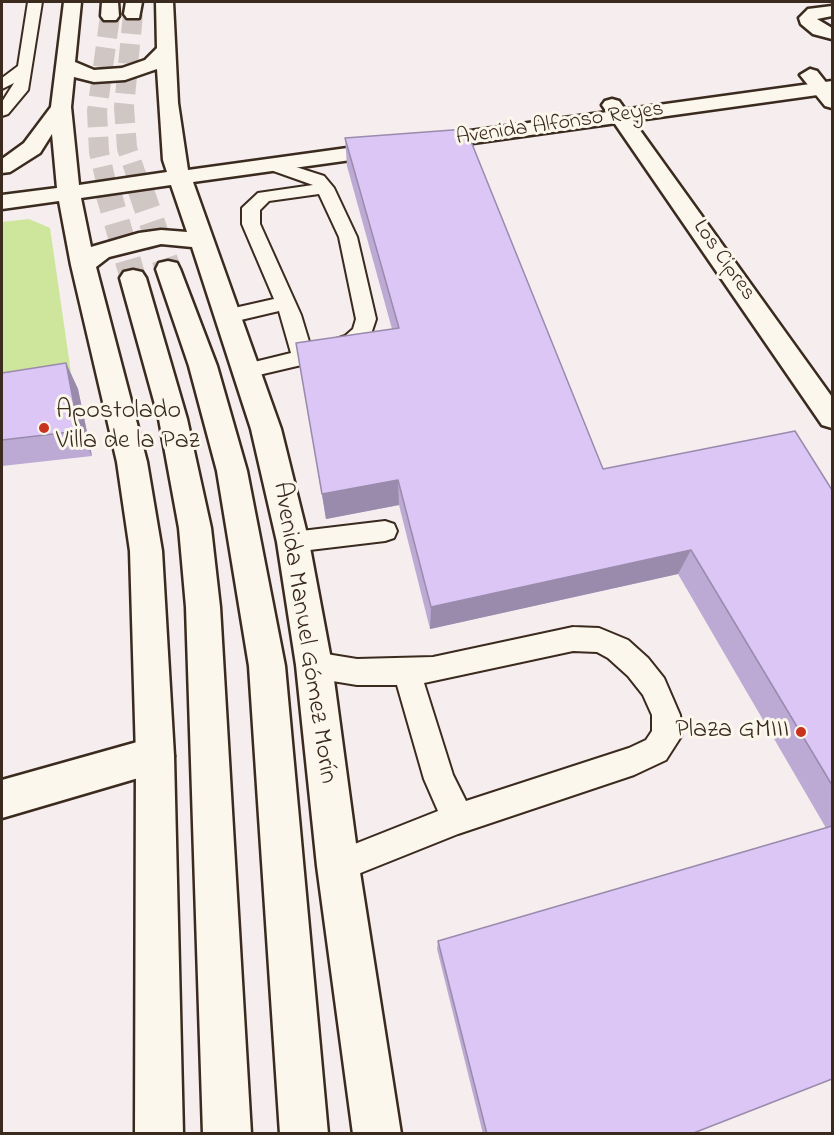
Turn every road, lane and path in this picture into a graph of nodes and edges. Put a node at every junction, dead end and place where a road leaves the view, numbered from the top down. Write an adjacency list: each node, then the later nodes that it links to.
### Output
1 (35, 2): 8 (lane)
2 (72, 2): 7 (street)
3 (165, 2): 6 (street, Avenida Manuel Gómez Morín)
4 (832, 11): 5 (street)
5 (832, 34)
6 (166, 49): 7 (street); 16 (street, Avenida Manuel Gómez Morín)
7 (64, 63): 11 (street)
8 (25, 68): 9 (lane); 12 (lane)
9 (2, 85)
10 (826, 85): 13 (street, Avenida Alfonso Reyes)
11 (61, 107): 15 (street); 19 (street)
12 (2, 111)
13 (616, 111): 14 (street, Avenida Alfonso Reyes); 16 (street, Avenida Alfonso Reyes); 30 (street, Los Cipres)
14 (271, 164): 17 (street, Avenida Alfonso Reyes); 20 (lane)
15 (2, 167)
16 (176, 168): 17 (street, Avenida Alfonso Reyes); 19 (street, Avenida Alfonso Reyes); 22 (street, Avenida Manuel Gómez Morín)
17 (227, 170): 22 (street)
18 (2, 179): 19 (street, Avenida Alfonso Reyes)
19 (53, 179): 21 (street, Avenida Alfonso Reyes); 23 (street)
20 (325, 188): 26 (lane); 28 (lane)
21 (2, 202)
22 (199, 234): 23 (street); 27 (street, Avenida Manuel Gómez Morín)
23 (83, 266): 35 (street)
24 (168, 269): 41 (street, Avenida Manuel Gómez Morín)
25 (133, 278): 40 (street)
26 (286, 303): 27 (lane); 28 (lane)
27 (228, 316): 29 (street, Avenida Manuel Gómez Morín)
28 (303, 358): 29 (lane)
29 (246, 372): 32 (street, Avenida Manuel Gómez Morín)
30 (832, 418)
31 (385, 531): 32 (lane)
32 (293, 542): 33 (street, Avenida Manuel Gómez Morín)
33 (314, 665): 34 (lane); 38 (street, Avenida Manuel Gómez Morín)
34 (406, 672): 37 (lane); 37 (lane)
35 (154, 756): 36 (street); 39 (street)
36 (2, 799)
37 (458, 819): 38 (lane)
38 (338, 866): 42 (street, Avenida Manuel Gómez Morín)
39 (159, 1134)
40 (227, 1134)
41 (304, 1134)
42 (377, 1134)

